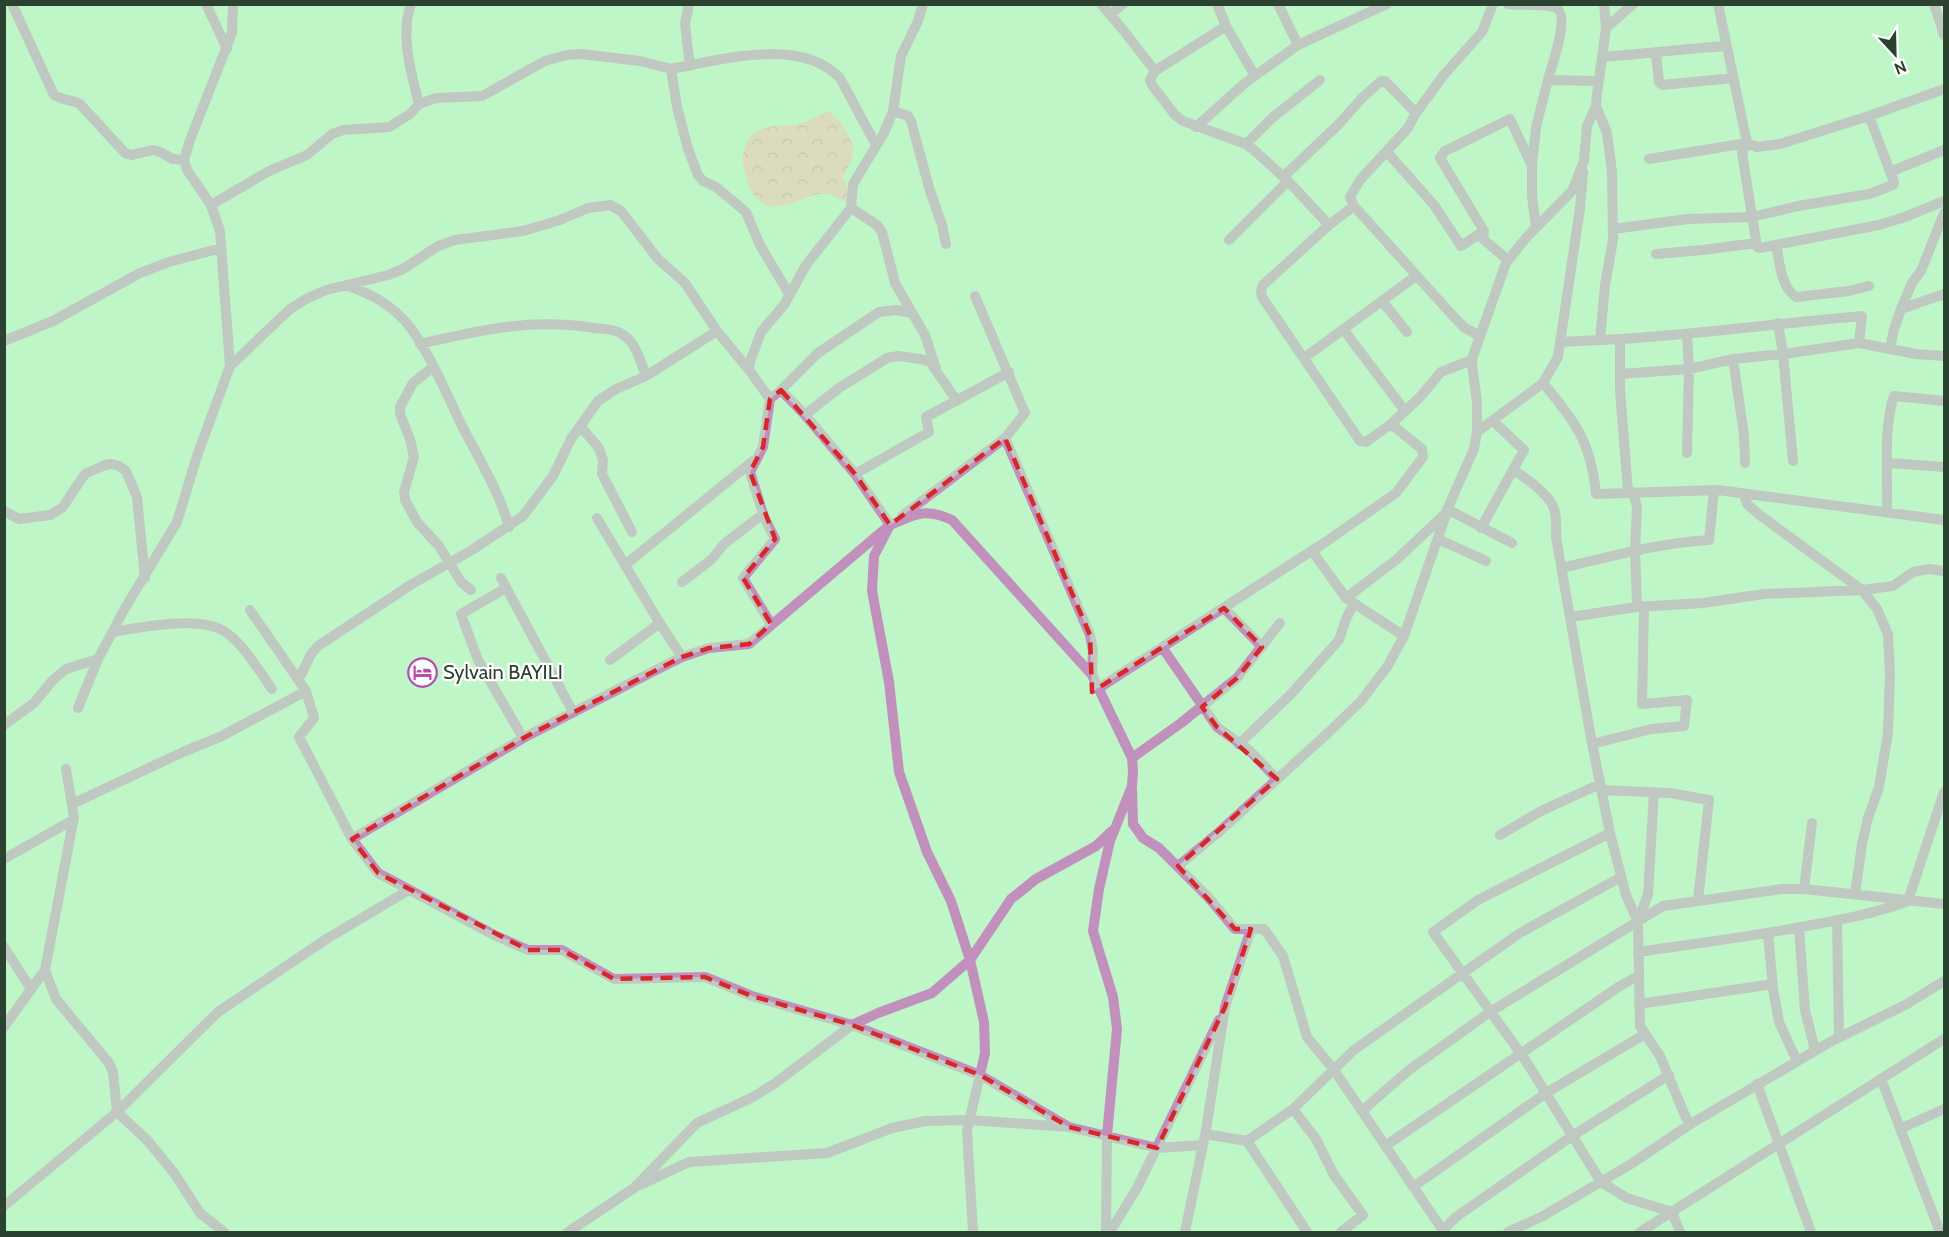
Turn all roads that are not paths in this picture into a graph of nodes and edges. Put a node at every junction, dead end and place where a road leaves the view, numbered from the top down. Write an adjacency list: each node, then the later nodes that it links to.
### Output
1 (12, 4): 49 (street)
2 (206, 4): 25 (street)
3 (233, 4): 25 (street)
4 (411, 4): 37 (street)
5 (689, 4): 28 (street)
6 (923, 4): 39 (street)
7 (1101, 4): 18 (street)
8 (1123, 4): 18 (street)
9 (1217, 4): 20 (street)
10 (1278, 4): 23 (street)
11 (1388, 4): 23 (street)
12 (1493, 4): 40 (street)
13 (1508, 4): 34 (street)
14 (1604, 4): 21 (street)
15 (1633, 4): 21 (street)
16 (1718, 4): 24 (street)
17 (1934, 4): 19 (street)
18 (1110, 15): 30 (street)
19 (1943, 22): 22 (street)
20 (1226, 26): 30 (street); 31 (street)
21 (1606, 28): 27 (street)
22 (1944, 35)
23 (1298, 45): 31 (street)
24 (1725, 46): 26 (street); 32 (street)
25 (227, 49): 49 (street)
26 (1656, 54): 27 (street); 32 (street)
27 (1602, 57): 35 (street)
28 (690, 66): 29 (street); 45 (street)
29 (671, 69): 37 (street); 74 (street)
30 (1155, 71): 42 (street)
31 (1255, 76): 42 (street)
32 (1733, 78): 43 (street)
33 (1320, 80): 44 (street)
34 (1548, 80): 35 (street); 51 (street)
35 (1598, 81): 38 (street)
36 (1944, 90): 41 (street)
37 (419, 104): 55 (street)
38 (1596, 106): 50 (street); 62 (street)
39 (893, 111): 45 (street); 66 (street)
40 (1416, 113): 47 (street); 53 (street)
41 (1869, 116): 43 (street); 52 (street)
42 (1196, 127): 44 (street)
43 (1747, 143): 48 (street); 59 (street)
44 (1246, 144): 53 (street)
45 (876, 145): 57 (street)
46 (1944, 150): 52 (street)
47 (1387, 152): 56 (street); 63 (street)
48 (1649, 159)
49 (184, 160): 55 (street)
50 (1584, 161): 61 (street); 89 (street)
51 (1532, 166): 61 (street); 63 (street)
52 (1890, 172): 59 (street)
53 (1286, 179): 60 (street); 64 (street)
54 (1944, 201): 67 (street)
55 (211, 205): 68 (street)
56 (1354, 206): 60 (street); 71 (street)
57 (851, 208): 74 (street); 79 (street)
58 (1944, 213): 78 (street)
59 (1752, 217): 62 (street); 65 (street)
60 (1329, 225): 95 (street)
61 (1536, 227): 70 (street)
62 (1612, 229): 87 (street)
63 (1484, 231): 70 (street)
64 (1229, 240)
65 (1756, 243): 67 (street); 69 (street)
66 (946, 244)
67 (1776, 245): 73 (street)
68 (221, 248): 88 (street); 98 (street)
69 (1656, 254)
70 (1508, 260): 85 (street)
71 (1416, 276): 77 (street); 85 (street)
72 (346, 285): 82 (street); 91 (street); 98 (street)
73 (1869, 286)
74 (789, 294): 101 (street)
75 (1944, 294): 78 (street)
76 (975, 296): 103 (street)
77 (1382, 301): 81 (street); 83 (street)
78 (1900, 309): 92 (street)
79 (912, 313): 102 (street); 107 (street)
80 (1778, 323): 84 (street); 90 (street); 93 (street)
81 (1343, 329): 95 (street); 111 (street)
82 (717, 331): 101 (street); 105 (street)
83 (1407, 332)
84 (1687, 335): 86 (street); 100 (street)
85 (1480, 336): 97 (street)
86 (1620, 339): 87 (street); 104 (street)
87 (1600, 340): 89 (street)
88 (4, 341)
89 (1561, 342): 106 (street)
90 (1859, 343): 92 (street); 93 (street)
91 (420, 344): 99 (street); 105 (street)
92 (1890, 348): 94 (street)
93 (1783, 354): 96 (street); 120 (street)
94 (1944, 356)
95 (1304, 358): 114 (street)
96 (1733, 359): 100 (street); 121 (street)
97 (1472, 360): 111 (street); 116 (street)
98 (230, 366): 148 (street)
99 (433, 367): 136 (street); 144 (street)
100 (1689, 369): 104 (street); 118 (street)
101 (749, 370): 108 (street)
102 (937, 372): 109 (street); 112 (street)
103 (1009, 372): 109 (street); 117 (street)
104 (1620, 374): 127 (street)
105 (646, 376): 115 (street)
106 (1543, 383): 113 (street); 127 (street)
107 (781, 390): 108 (street); 112 (street)
108 (770, 399): 119 (street)
109 (957, 401): 125 (street)
110 (1944, 401): 122 (street)
111 (1405, 411): 114 (street)
112 (805, 415): 125 (street)
113 (1493, 421): 116 (street); 124 (street)
114 (1391, 424): 142 (street)
115 (580, 426): 136 (street); 138 (street)
116 (1477, 432): 130 (street)
117 (1005, 438): 135 (street); 168 (street)
118 (1687, 453)
119 (758, 456): 132 (street); 145 (street)
120 (1793, 461)
121 (1745, 463)
122 (1888, 463): 123 (street); 131 (street)
123 (1944, 467)
124 (1513, 470): 137 (street); 146 (street)
125 (855, 474): 135 (street)
126 (1714, 491): 127 (street); 128 (street); 141 (street)
127 (1630, 492): 141 (street)
128 (1744, 494): 131 (street); 151 (street)
129 (4, 511): 148 (street)
130 (1446, 511): 137 (street); 139 (street); 152 (street)
131 (1887, 512): 134 (street)
132 (763, 514): 149 (street); 159 (street)
133 (597, 518): 145 (street)
134 (1944, 520)
135 (890, 525): 159 (street); 168 (street); 210 (street)
136 (509, 527): 144 (street)
137 (1481, 528): 140 (street)
138 (632, 532)
139 (1438, 539): 143 (street); 161 (street)
140 (1512, 543)
141 (1635, 550): 146 (street); 153 (street)
142 (1312, 551): 152 (street); 154 (street)
143 (1486, 561)
144 (451, 563): 150 (street); 167 (street)
145 (625, 565): 157 (street)
146 (1562, 568): 156 (street)
147 (1944, 571): 151 (street)
148 (145, 578): 160 (street)
149 (682, 582)
150 (471, 590)
151 (1862, 590): 153 (street); 199 (street)
152 (1350, 601): 161 (street); 177 (street)
153 (1641, 607): 156 (street); 178 (street)
154 (1224, 608): 162 (street); 163 (street)
155 (250, 610): 171 (street)
156 (1570, 617): 178 (street)
157 (660, 623): 164 (street); 166 (street)
158 (1280, 623): 163 (street)
159 (771, 624): 164 (street)
160 (113, 632): 165 (street); 170 (street)
161 (1404, 636): 181 (street)
162 (1162, 647): 169 (street); 172 (street)
163 (1262, 647): 172 (street)
164 (682, 657): 174 (street)
165 (98, 659): 173 (street); 175 (street)
166 (610, 660)
167 (301, 675)
168 (1092, 675): 169 (street)
169 (1099, 688): 179 (street)
170 (272, 689)
171 (306, 692): 186 (street); 193 (street)
172 (1202, 707): 177 (street); 179 (street)
173 (78, 708)
174 (573, 712): 176 (street); 176 (street)
175 (4, 725)
176 (523, 738): 193 (street)
177 (1239, 744): 181 (street)
178 (1592, 744): 183 (street)
179 (1132, 759): 182 (street)
180 (66, 769): 186 (street)
181 (1277, 780): 195 (street)
182 (1132, 786): 190 (street); 195 (street)
183 (1601, 787): 184 (street); 191 (street); 192 (street)
184 (1654, 792): 200 (street); 204 (street)
185 (1944, 792): 187 (street)
186 (72, 804): 188 (street)
187 (1941, 811): 201 (street)
188 (73, 820): 194 (street); 211 (street)
189 (1812, 823): 197 (street)
190 (1114, 830): 210 (street); 242 (street)
191 (1610, 833): 196 (street); 212 (street)
192 (1500, 835)
193 (352, 839): 198 (street)
194 (4, 859)
195 (1178, 866): 206 (street)
196 (1621, 877): 204 (street); 212 (street)
197 (1804, 889): 199 (street); 200 (street)
198 (409, 890): 220 (street); 237 (street)
199 (1855, 894): 201 (street)
200 (1698, 900): 204 (street)
201 (1908, 901): 202 (street); 203 (street)
202 (1944, 904)
203 (1837, 920): 205 (street); 223 (street)
204 (1638, 922): 209 (street); 219 (street)
205 (1799, 927): 207 (street); 225 (street)
206 (1251, 929): 218 (street); 228 (street)
207 (1768, 933): 209 (street); 215 (street)
208 (4, 947): 216 (street)
209 (1638, 952): 213 (street)
210 (970, 960): 220 (street); 230 (street)
211 (45, 970): 216 (street); 237 (street)
212 (1462, 973): 219 (street); 228 (street)
213 (1638, 976): 217 (street); 226 (street)
214 (1944, 981): 223 (street)
215 (1773, 984): 217 (street); 227 (street)
216 (31, 989): 221 (street)
217 (1639, 1004): 222 (street)
218 (1226, 1007): 244 (street); 248 (street)
219 (1490, 1012): 226 (street); 236 (street)
220 (852, 1025): 230 (street); 251 (street)
221 (4, 1027)
222 (1645, 1034): 229 (street); 233 (street)
223 (1839, 1037): 225 (street)
224 (1944, 1039): 231 (street)
225 (1815, 1050): 227 (street)
226 (1520, 1054): 233 (street); 247 (street)
227 (1797, 1061): 232 (street)
228 (1334, 1070): 234 (street); 236 (street)
229 (1669, 1075): 239 (street); 243 (street)
230 (980, 1076): 238 (street); 240 (street)
231 (1881, 1079): 241 (street); 246 (street)
232 (1757, 1084): 239 (street); 246 (street)
233 (1546, 1093): 243 (street); 250 (street)
234 (1293, 1109): 245 (street); 262 (street)
235 (1944, 1109): 241 (street)
236 (1362, 1111): 247 (street)
237 (117, 1112): 252 (street); 256 (street)
238 (970, 1120): 240 (street); 251 (street); 258 (street)
239 (1689, 1125): 249 (street)
240 (1070, 1127): 242 (street)
241 (1900, 1129): 254 (street)
242 (1107, 1135): 248 (street); 259 (street)
243 (1572, 1136): 249 (street); 255 (street)
244 (1204, 1139): 245 (street); 248 (street); 260 (street)
245 (1247, 1141): 261 (street)
246 (1779, 1144): 253 (street); 266 (street)
247 (1385, 1146): 250 (street)
248 (1157, 1148): 259 (street)
249 (1601, 1182): 253 (street); 263 (street)
250 (1413, 1187): 255 (street)
251 (634, 1188): 257 (street)
252 (4, 1206)
253 (1672, 1212): 264 (street); 265 (street)
254 (1940, 1218): 267 (street)
255 (1443, 1231)
256 (224, 1233)
257 (568, 1233)
258 (973, 1233)
259 (1108, 1233)
260 (1185, 1233)
261 (1307, 1233)
262 (1341, 1233)
263 (1508, 1233)
264 (1640, 1233)
265 (1680, 1233)
266 (1811, 1233)
267 (1940, 1233)

